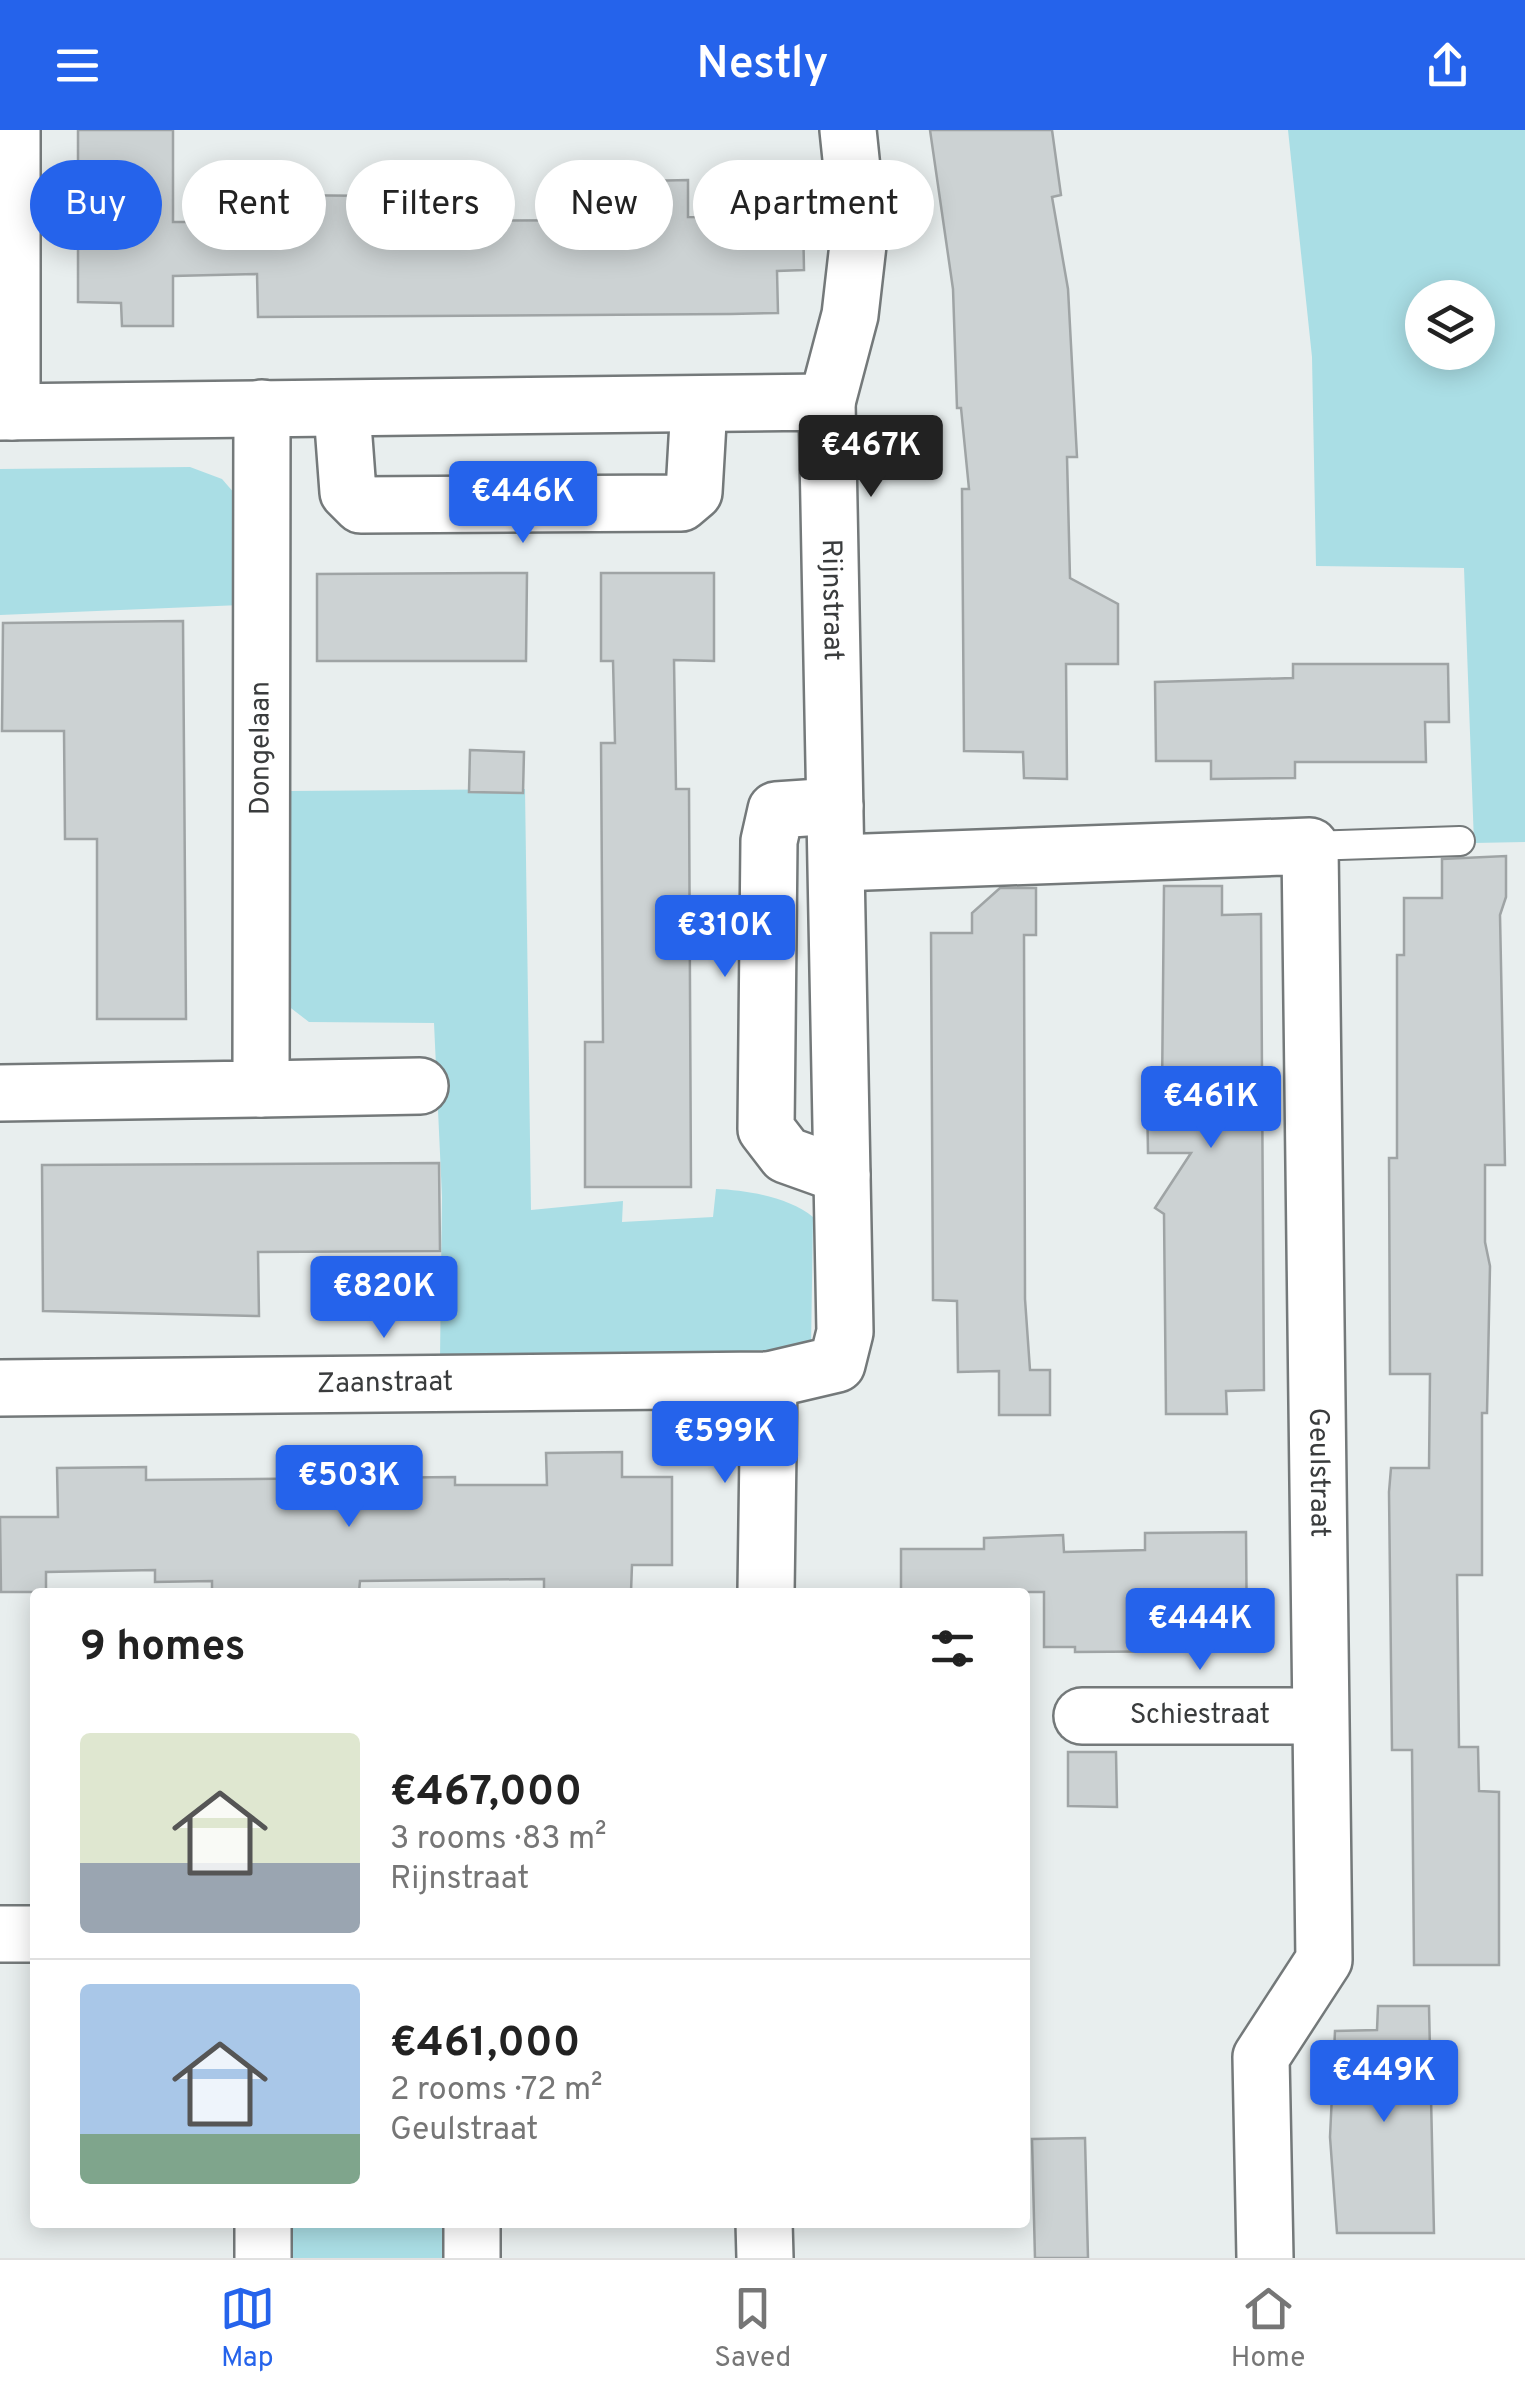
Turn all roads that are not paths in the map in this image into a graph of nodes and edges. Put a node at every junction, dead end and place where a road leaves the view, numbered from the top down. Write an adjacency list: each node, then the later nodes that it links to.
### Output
1 (12, 130): 7 (street)
2 (848, 130): 3 (street, Rijnstraat)
3 (827, 402): 4 (street); 8 (street, Rijnstraat)
4 (699, 405): 6 (street); 6 (street)
5 (262, 408): 6 (street); 7 (street); 13 (street, Dongelaan)
6 (342, 411)
7 (6, 412)
8 (835, 806): 11 (street, Rijnstraat); 15 (street)
9 (1460, 842): 10 (lane)
10 (1310, 846): 11 (street); 20 (street, Geulstraat)
11 (839, 862): 15 (street, Rijnstraat)
12 (420, 1086): 13 (street)
13 (261, 1088): 14 (street)
14 (0, 1093)
15 (842, 1175): 16 (street, Rijnstraat)
16 (769, 1380): 17 (street, Zaanstraat); 18 (street)
17 (0, 1388)
18 (766, 1588)
19 (1082, 1716): 20 (street, Schiestraat)
20 (1318, 1716): 29 (street, Geulstraat)
21 (0, 1934): 22 (street)
22 (30, 1934)
23 (263, 2228): 26 (street)
24 (472, 2228): 27 (street)
25 (764, 2228): 28 (street)
26 (263, 2258)
27 (472, 2258)
28 (765, 2258)
29 (1265, 2258)

